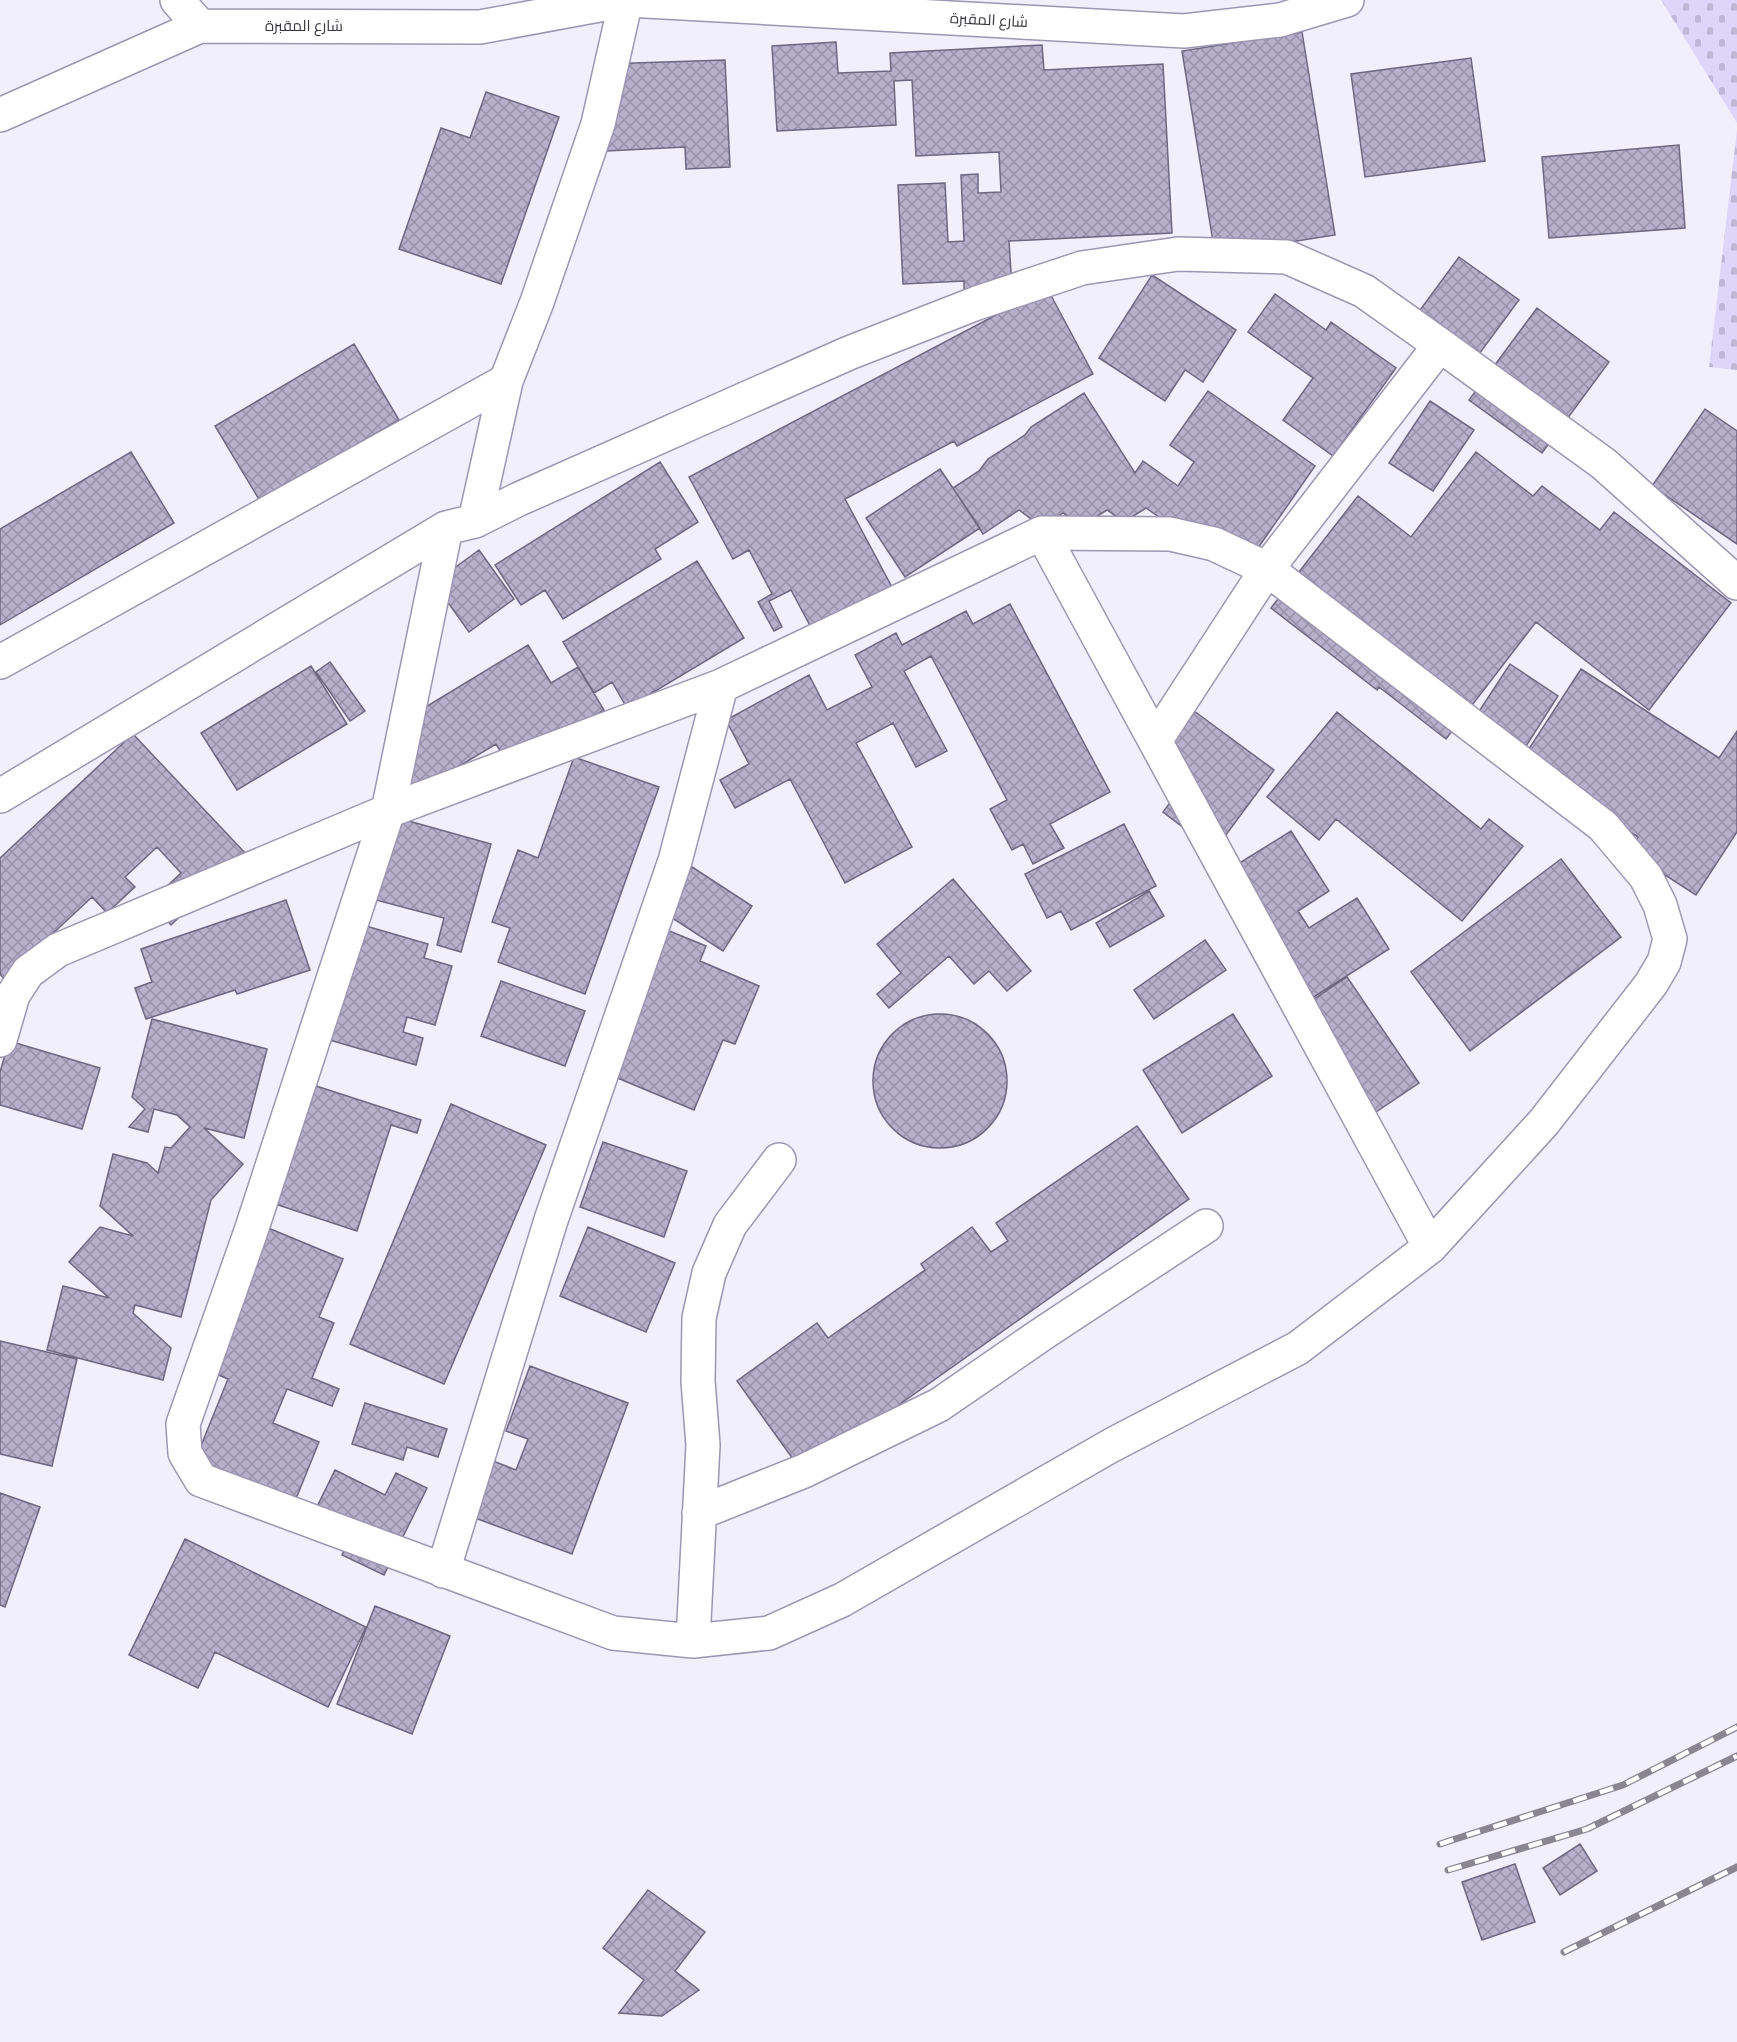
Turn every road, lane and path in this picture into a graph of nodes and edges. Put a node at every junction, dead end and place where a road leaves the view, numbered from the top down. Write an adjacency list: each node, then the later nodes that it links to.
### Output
1 (177, 0): 4 (street)
2 (627, 0): 3 (street, شارع المقبرة); 4 (street, شارع المقبرة); 7 (street)
3 (1347, 0)
4 (200, 26): 5 (street, شارع المقبرة)
5 (0, 115)
6 (1440, 345): 8 (street); 10 (street); 11 (street)
7 (506, 381): 8 (street); 12 (street)
8 (460, 524): 15 (street); 16 (street)
9 (1042, 533): 10 (street); 13 (street); 14 (street)
10 (1266, 569): 14 (street); 20 (street)
11 (1737, 583)
12 (0, 662)
13 (721, 686): 16 (street); 22 (street)
14 (1155, 741): 20 (street)
15 (0, 796)
16 (388, 810): 17 (street); 22 (street)
17 (0, 1040)
18 (779, 1160): 21 (street)
19 (1206, 1226): 21 (street)
20 (1430, 1247): 23 (street)
21 (699, 1513): 23 (street)
22 (443, 1571): 23 (street)
23 (693, 1641)

